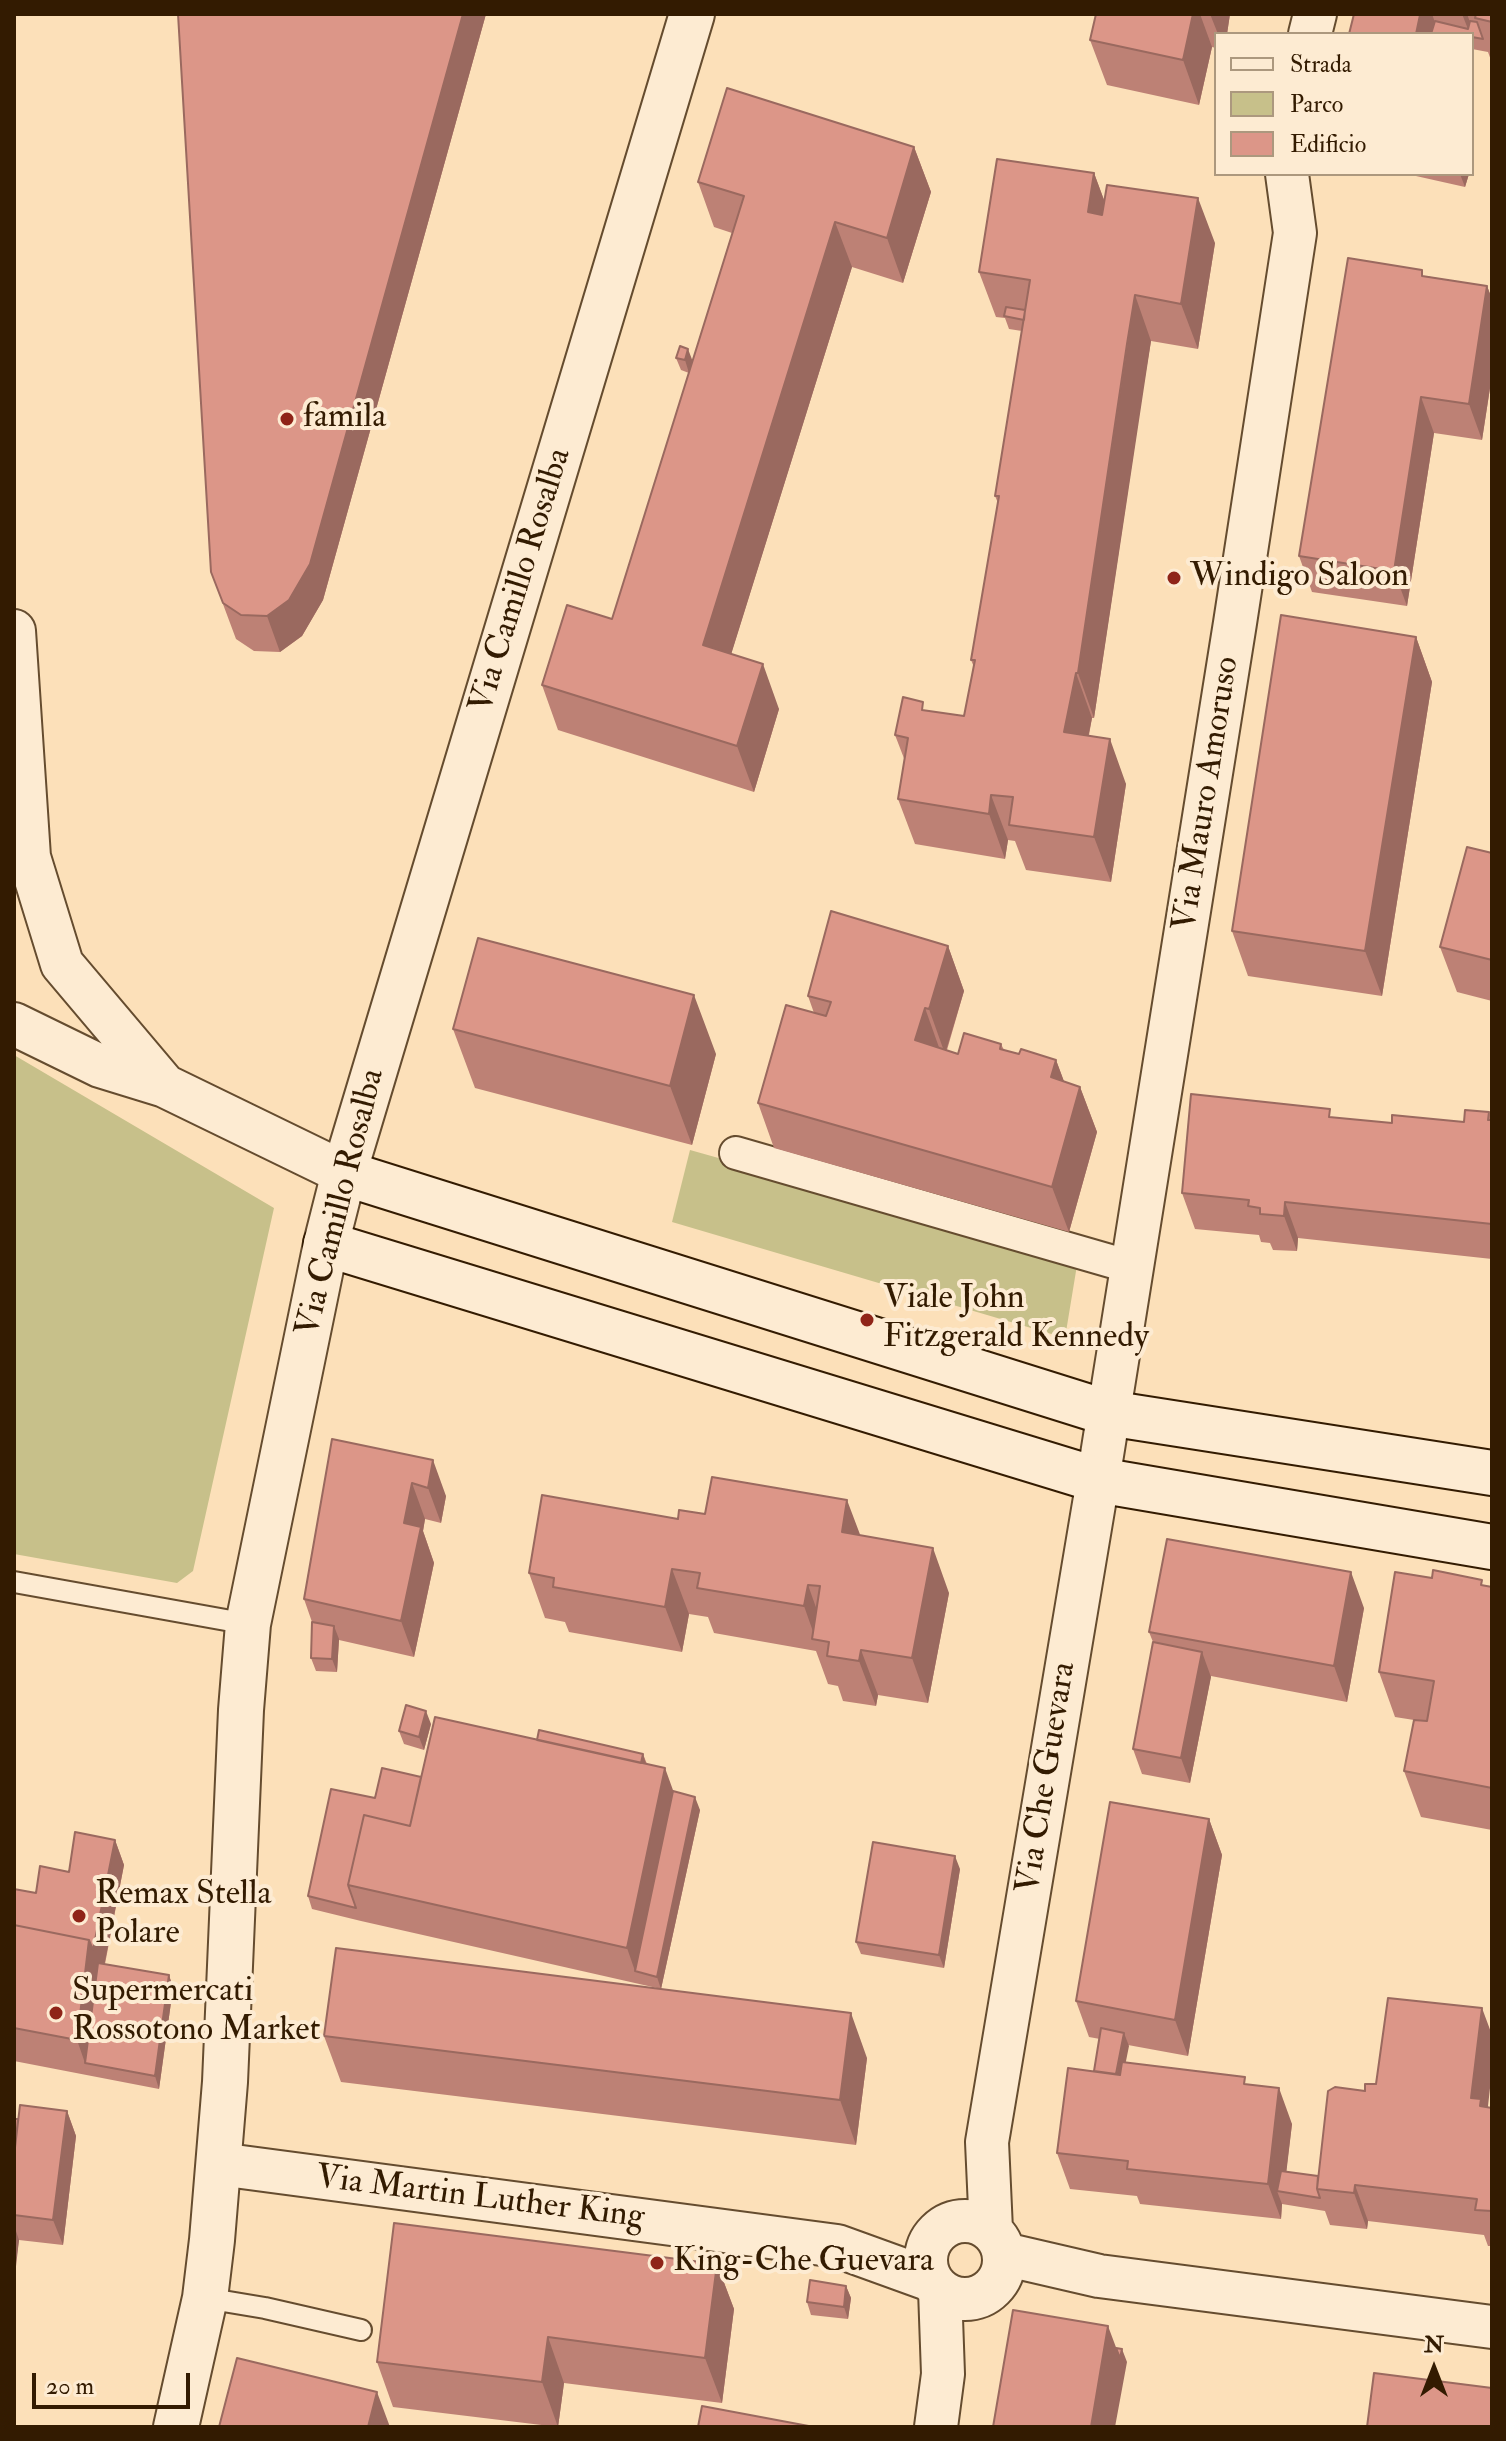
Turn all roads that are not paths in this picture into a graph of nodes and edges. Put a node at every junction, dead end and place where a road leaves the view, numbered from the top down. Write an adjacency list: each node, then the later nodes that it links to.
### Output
1 (692, 14): 8 (street, Via Camillo Rosalba)
2 (1287, 176): 10 (street, Via Mauro Amoruso)
3 (14, 631): 4 (street)
4 (15, 678): 6 (street)
5 (14, 1024): 6 (street)
6 (165, 1086): 8 (street)
7 (736, 1153): 10 (street)
8 (344, 1173): 9 (street, Via Camillo Rosalba); 11 (street)
9 (326, 1244): 13 (street); 16 (street, Via Camillo Rosalba)
10 (1131, 1267): 11 (street, Via Mauro Amoruso)
11 (1108, 1413): 12 (street); 13 (street, Via Che Guevara)
12 (1492, 1473)
13 (1098, 1480): 14 (street); 17 (street, Via Che Guevara)
14 (1492, 1547)
15 (14, 1582): 16 (lane)
16 (248, 1624): 18 (street, Via Camillo Rosalba)
17 (987, 2142): 19 (street, Via Che Guevara); 21 (street, Via Che Guevara)
18 (219, 2164): 20 (street, Via Martin Luther King); 23 (street, Via Camillo Rosalba)
19 (940, 2231): 20 (street, Via Martin Luther King); 21 (street); 22 (street)
20 (837, 2246): 22 (street, Via Martin Luther King)
21 (993, 2267): 22 (street); 24 (street); 26 (street)
22 (936, 2285): 26 (street)
23 (205, 2298): 25 (lane); 27 (street, Via Camillo Rosalba)
24 (1492, 2327)
25 (361, 2330)
26 (943, 2374): 28 (street)
27 (176, 2427)
28 (936, 2427)

